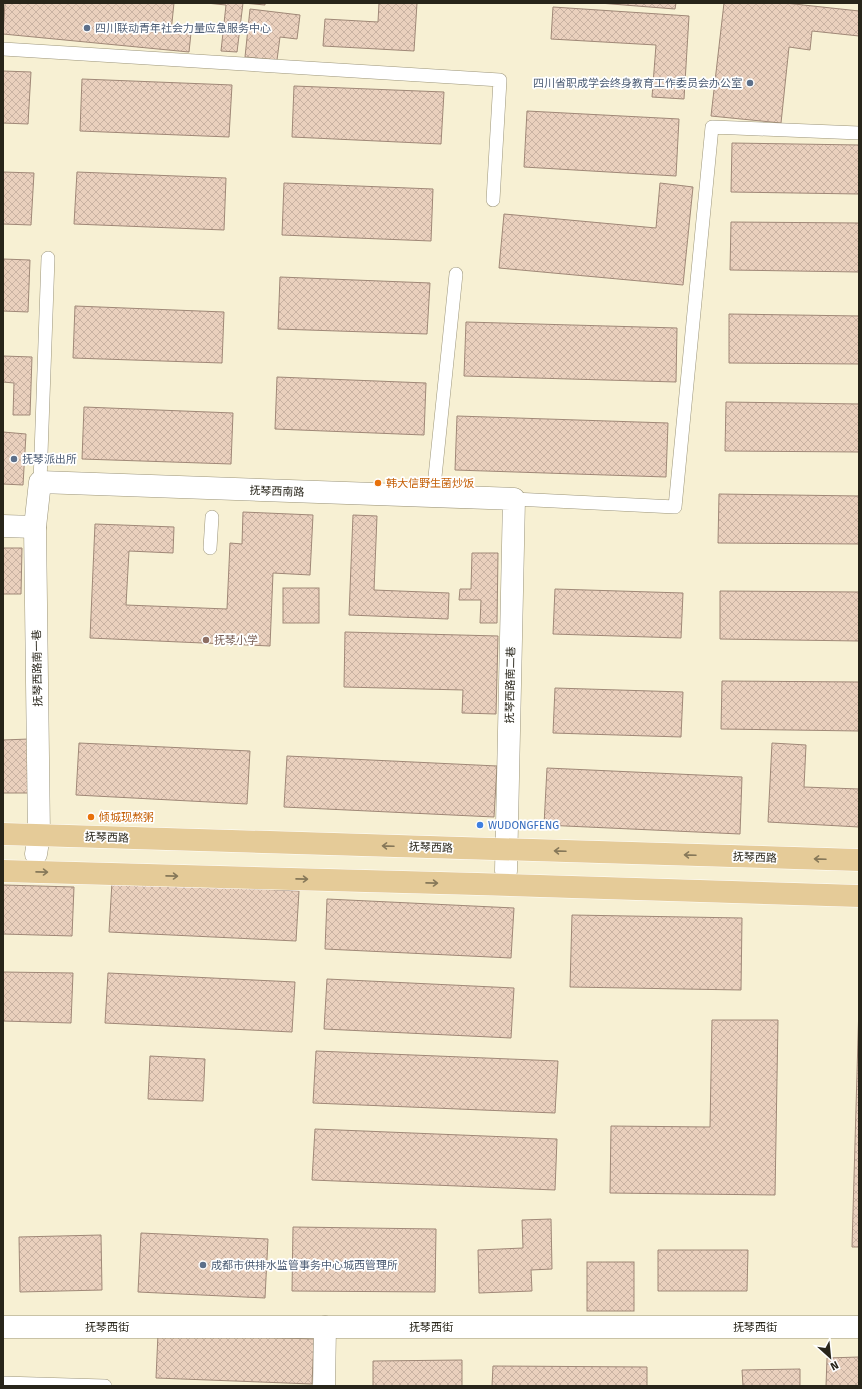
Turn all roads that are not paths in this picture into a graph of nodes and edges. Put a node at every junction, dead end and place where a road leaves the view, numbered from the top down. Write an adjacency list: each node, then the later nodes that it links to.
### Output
1 (3, 49): 3 (lane)
2 (859, 133): 8 (lane)
3 (493, 200)
4 (48, 258): 6 (lane)
5 (456, 274): 7 (lane)
6 (40, 482): 7 (street, 抚琴西南路); 11 (street, 抚琴西路南一巷)
7 (433, 496): 8 (street, 抚琴西南路)
8 (514, 499): 15 (street, 抚琴西路南二巷)
9 (212, 516): 12 (lane)
10 (3, 526): 11 (street)
11 (35, 527): 14 (street, 抚琴西路南一巷)
12 (210, 548)
13 (3, 834): 14 (main road, 抚琴西路)
14 (37, 844): 15 (main road, 抚琴西路, one-way to 14)
15 (507, 849): 16 (main road, 抚琴西路, one-way to 15); 18 (street, 抚琴西路南二巷)
16 (859, 860)
17 (3, 871): 19 (main road, one-way to 19)
18 (506, 871)
19 (859, 896)
20 (3, 1327): 21 (street, 抚琴西街)
21 (325, 1327): 22 (street, 抚琴西街); 25 (street)
22 (859, 1327)
23 (3, 1383): 24 (lane)
24 (105, 1386)
25 (324, 1386)

